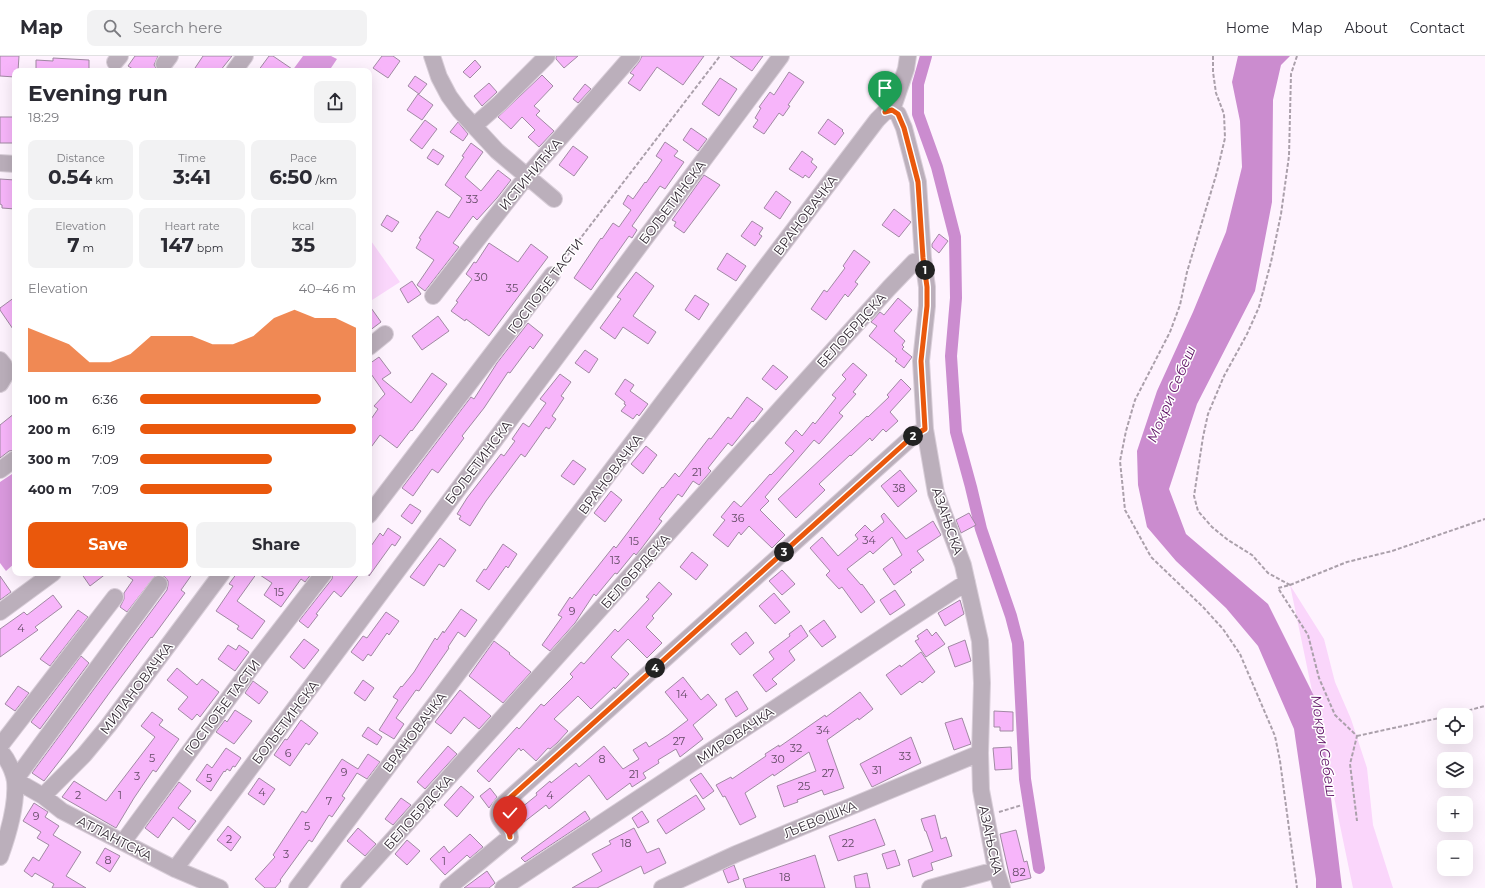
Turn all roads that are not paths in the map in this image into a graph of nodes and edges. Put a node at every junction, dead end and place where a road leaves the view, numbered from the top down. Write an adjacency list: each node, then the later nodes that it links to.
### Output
1 (245, 56): 7 (street)
2 (432, 56): 9 (street)
3 (547, 56): 9 (street)
4 (632, 56): 12 (street, ИСТИНИЋКА)
5 (781, 56): 39 (street, БОЉЕТИНСКА)
6 (908, 56): 8 (street)
7 (236, 68)
8 (892, 110): 14 (street, АЗАЊСКА); 42 (street, ВРАНОВАЧКА)
9 (474, 126): 12 (street)
10 (0, 163): 11 (street)
11 (12, 164)
12 (527, 176): 13 (street); 16 (street, ИСТИНИЋКА)
13 (554, 199)
14 (923, 258): 21 (street, АЗАЊСКА); 43 (street, БЕЛОБРДСКА)
15 (552, 275): 24 (street, ГОСПОЂЕ ТАСТИ)
16 (433, 296)
17 (385, 334): 18 (street)
18 (372, 344)
19 (0, 360): 20 (street)
20 (0, 384)
21 (925, 429): 28 (street, АЗАЊСКА); 44 (street)
22 (12, 461): 23 (street)
23 (0, 470)
24 (372, 510)
25 (49, 576): 31 (street)
26 (220, 576): 36 (street, МИЛАНОВАЧКА)
27 (322, 576): 37 (street, ГОСПОЂЕ ТАСТИ)
28 (967, 582): 34 (street, АЗАЊСКА); 45 (street, МИРОВАЧКА)
29 (159, 584): 35 (street)
30 (115, 596): 32 (street)
31 (0, 612)
32 (0, 746)
33 (0, 750): 35 (street)
34 (980, 753): 40 (street, АЗАЊСКА); 46 (street, ЉЕВОШКА)
35 (15, 780): 36 (street, АТЛАНТСКА); 38 (street)
36 (43, 796): 37 (street, АТЛАНТСКА)
37 (123, 842): 39 (street, АТЛАНТСКА)
38 (0, 857)
39 (176, 869): 41 (street, АТЛАНТСКА)
40 (996, 870): 47 (street); 48 (street, АЗАЊСКА)
41 (220, 888)
42 (297, 888)
43 (349, 888)
44 (448, 888)
45 (503, 888)
46 (662, 888)
47 (930, 888)
48 (1002, 888)

